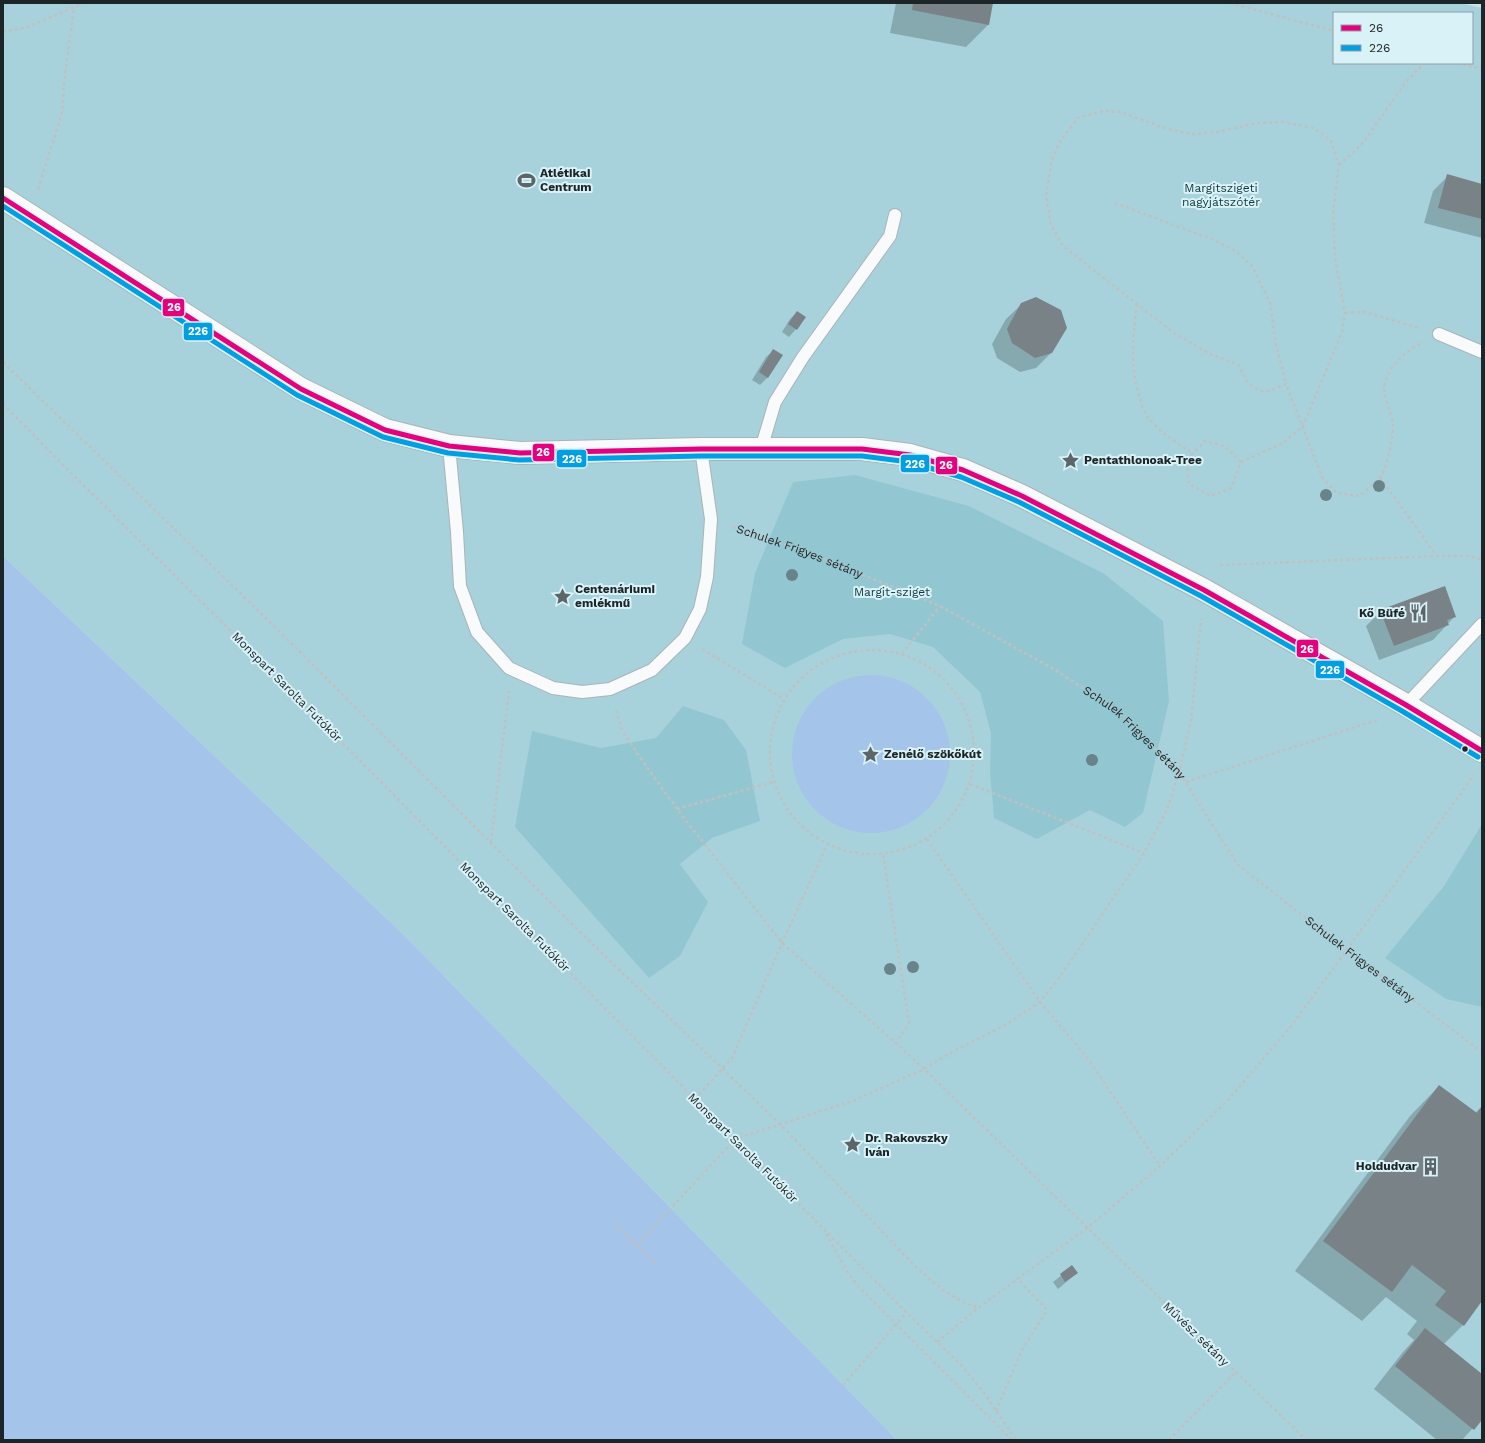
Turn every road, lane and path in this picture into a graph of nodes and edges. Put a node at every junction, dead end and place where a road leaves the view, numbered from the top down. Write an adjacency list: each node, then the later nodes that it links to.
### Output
1 (84, 3): 3 (path)
2 (1230, 3): 4 (path)
3 (74, 8): 5 (path); 10 (path)
4 (1333, 31)
5 (3, 32)
6 (1423, 64): 9 (path)
7 (1461, 64): 8 (path)
8 (1482, 69)
9 (1339, 165): 14 (path); 15 (path)
10 (37, 190)
11 (3, 198): 22 (street)
12 (1115, 202): 19 (path)
13 (895, 215): 24 (lane)
14 (1137, 304): 19 (path); 25 (path)
15 (1345, 313): 16 (path); 21 (path)
16 (1439, 334): 17 (lane); 27 (path)
17 (1482, 352)
18 (3, 362): 48 (path)
19 (1286, 384): 21 (path)
20 (3, 404): 59 (path, Monspart Sarolta Futókör)
21 (1303, 426): 26 (path); 27 (path)
22 (449, 446): 23 (street); 35 (lane)
23 (701, 449): 24 (street); 28 (lane)
24 (761, 449): 32 (street)
25 (1192, 453): 26 (path); 26 (path)
26 (1241, 462)
27 (1380, 478): 29 (path)
28 (711, 519): 33 (path, Schulek Frigyes sétány); 35 (lane)
29 (1436, 556): 30 (path); 31 (path)
30 (1482, 560)
31 (1220, 564)
32 (1204, 590): 39 (street); 42 (path)
33 (940, 606): 36 (path); 42 (path, Schulek Frigyes sétány)
34 (1482, 624): 39 (lane)
35 (685, 638): 38 (path)
36 (902, 654): 38 (path); 45 (path)
37 (510, 685): 48 (path)
38 (784, 699): 43 (path)
39 (1406, 705): 41 (street); 44 (path)
40 (615, 706): 46 (path, Művész sétány)
41 (1480, 761): 53 (path)
42 (1179, 772): 44 (path, Schulek Frigyes sétány); 50 (path)
43 (773, 782): 46 (path); 49 (path)
44 (1186, 782): 53 (path, Schulek Frigyes sétány)
45 (970, 784): 47 (path); 50 (path)
46 (677, 809): 52 (path, Művész sétány)
47 (927, 839): 51 (path); 54 (path)
48 (491, 842): 57 (path)
49 (828, 845): 51 (path); 52 (path)
50 (1144, 853): 54 (path)
51 (883, 855): 55 (path)
52 (782, 943): 55 (path, Művész sétány); 57 (path)
53 (1348, 950): 56 (path, Schulek Frigyes sétány); 62 (path)
54 (1040, 1002): 58 (path); 62 (path)
55 (896, 1043): 58 (path, Művész sétány)
56 (1482, 1052)
57 (722, 1069): 59 (path); 60 (path)
58 (924, 1069): 60 (path); 64 (path, Művész sétány)
59 (695, 1099): 61 (path, Monspart Sarolta Futókör)
60 (780, 1124): 61 (path); 69 (path)
61 (735, 1140): 65 (path, Monspart Sarolta Futókör); 66 (path)
62 (1160, 1166): 64 (path)
63 (615, 1224): 66 (path)
64 (1087, 1228): 68 (path); 73 (path, Művész sétány)
65 (824, 1230): 70 (path, Monspart Sarolta Futókör); 71 (path)
66 (636, 1246): 67 (path)
67 (655, 1264)
68 (1017, 1278): 69 (path); 75 (path)
69 (978, 1308): 72 (path)
70 (906, 1312): 71 (path); 72 (path, Monspart Sarolta Futókör)
71 (896, 1324): 74 (path); 76 (path)
72 (937, 1342): 75 (path, Monspart Sarolta Futókör)
73 (1236, 1372): 78 (path); 79 (path, Művész sétány)
74 (843, 1385)
75 (996, 1410): 77 (path, Monspart Sarolta Futókör)
76 (1012, 1440)
77 (1016, 1440)
78 (1169, 1440)
79 (1306, 1440)

